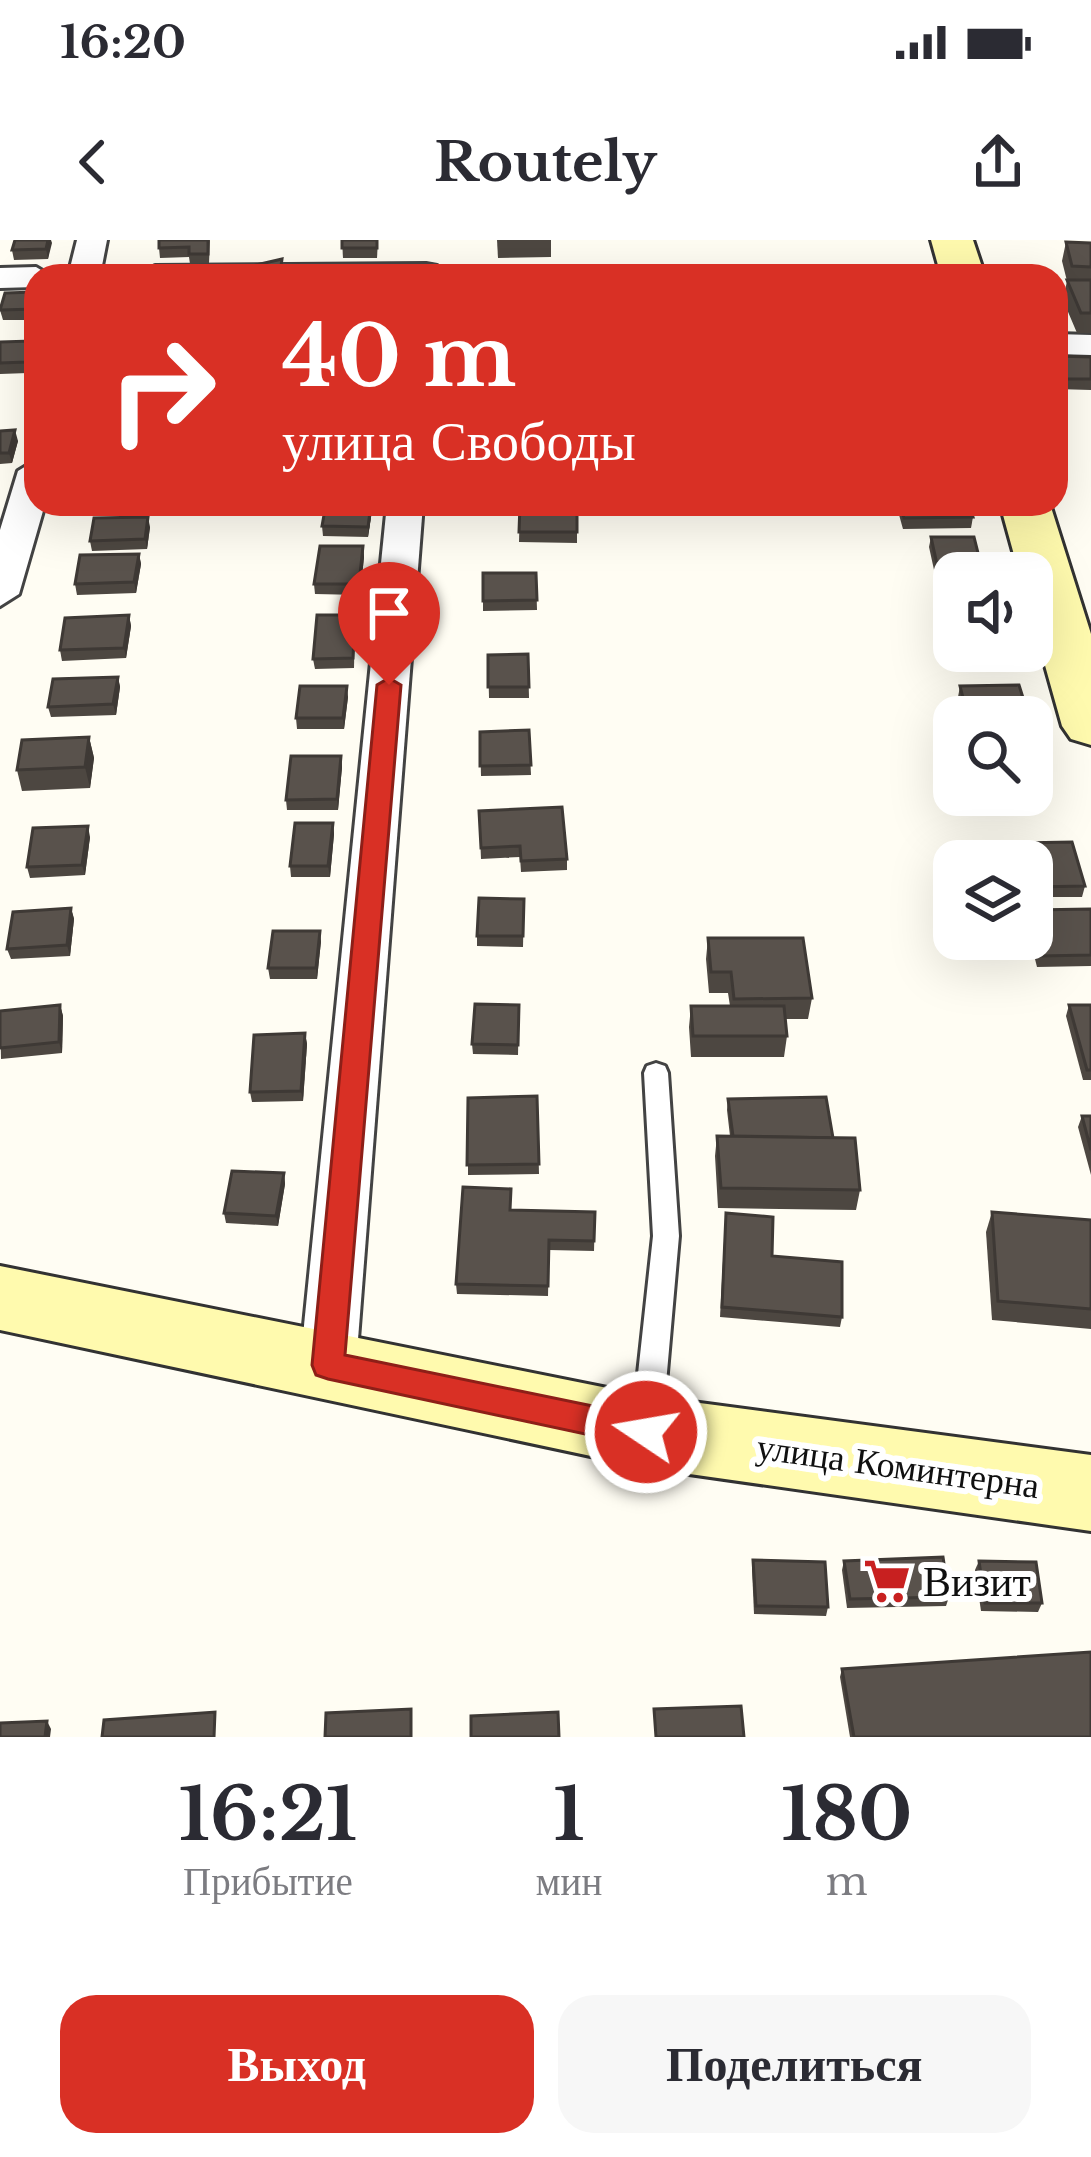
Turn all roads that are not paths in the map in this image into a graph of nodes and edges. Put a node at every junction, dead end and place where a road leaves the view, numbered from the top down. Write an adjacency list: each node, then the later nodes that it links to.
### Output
1 (24, 512): 4 (street)
2 (404, 516): 8 (street)
3 (1029, 516): 5 (street)
4 (0, 594)
5 (1091, 726)
6 (656, 1073): 9 (lane)
7 (0, 1298): 8 (street, улица Коминтерна)
8 (328, 1365): 9 (street, улица Коминтерна)
9 (646, 1432): 10 (street, улица Коминтерна)
10 (1091, 1492)

